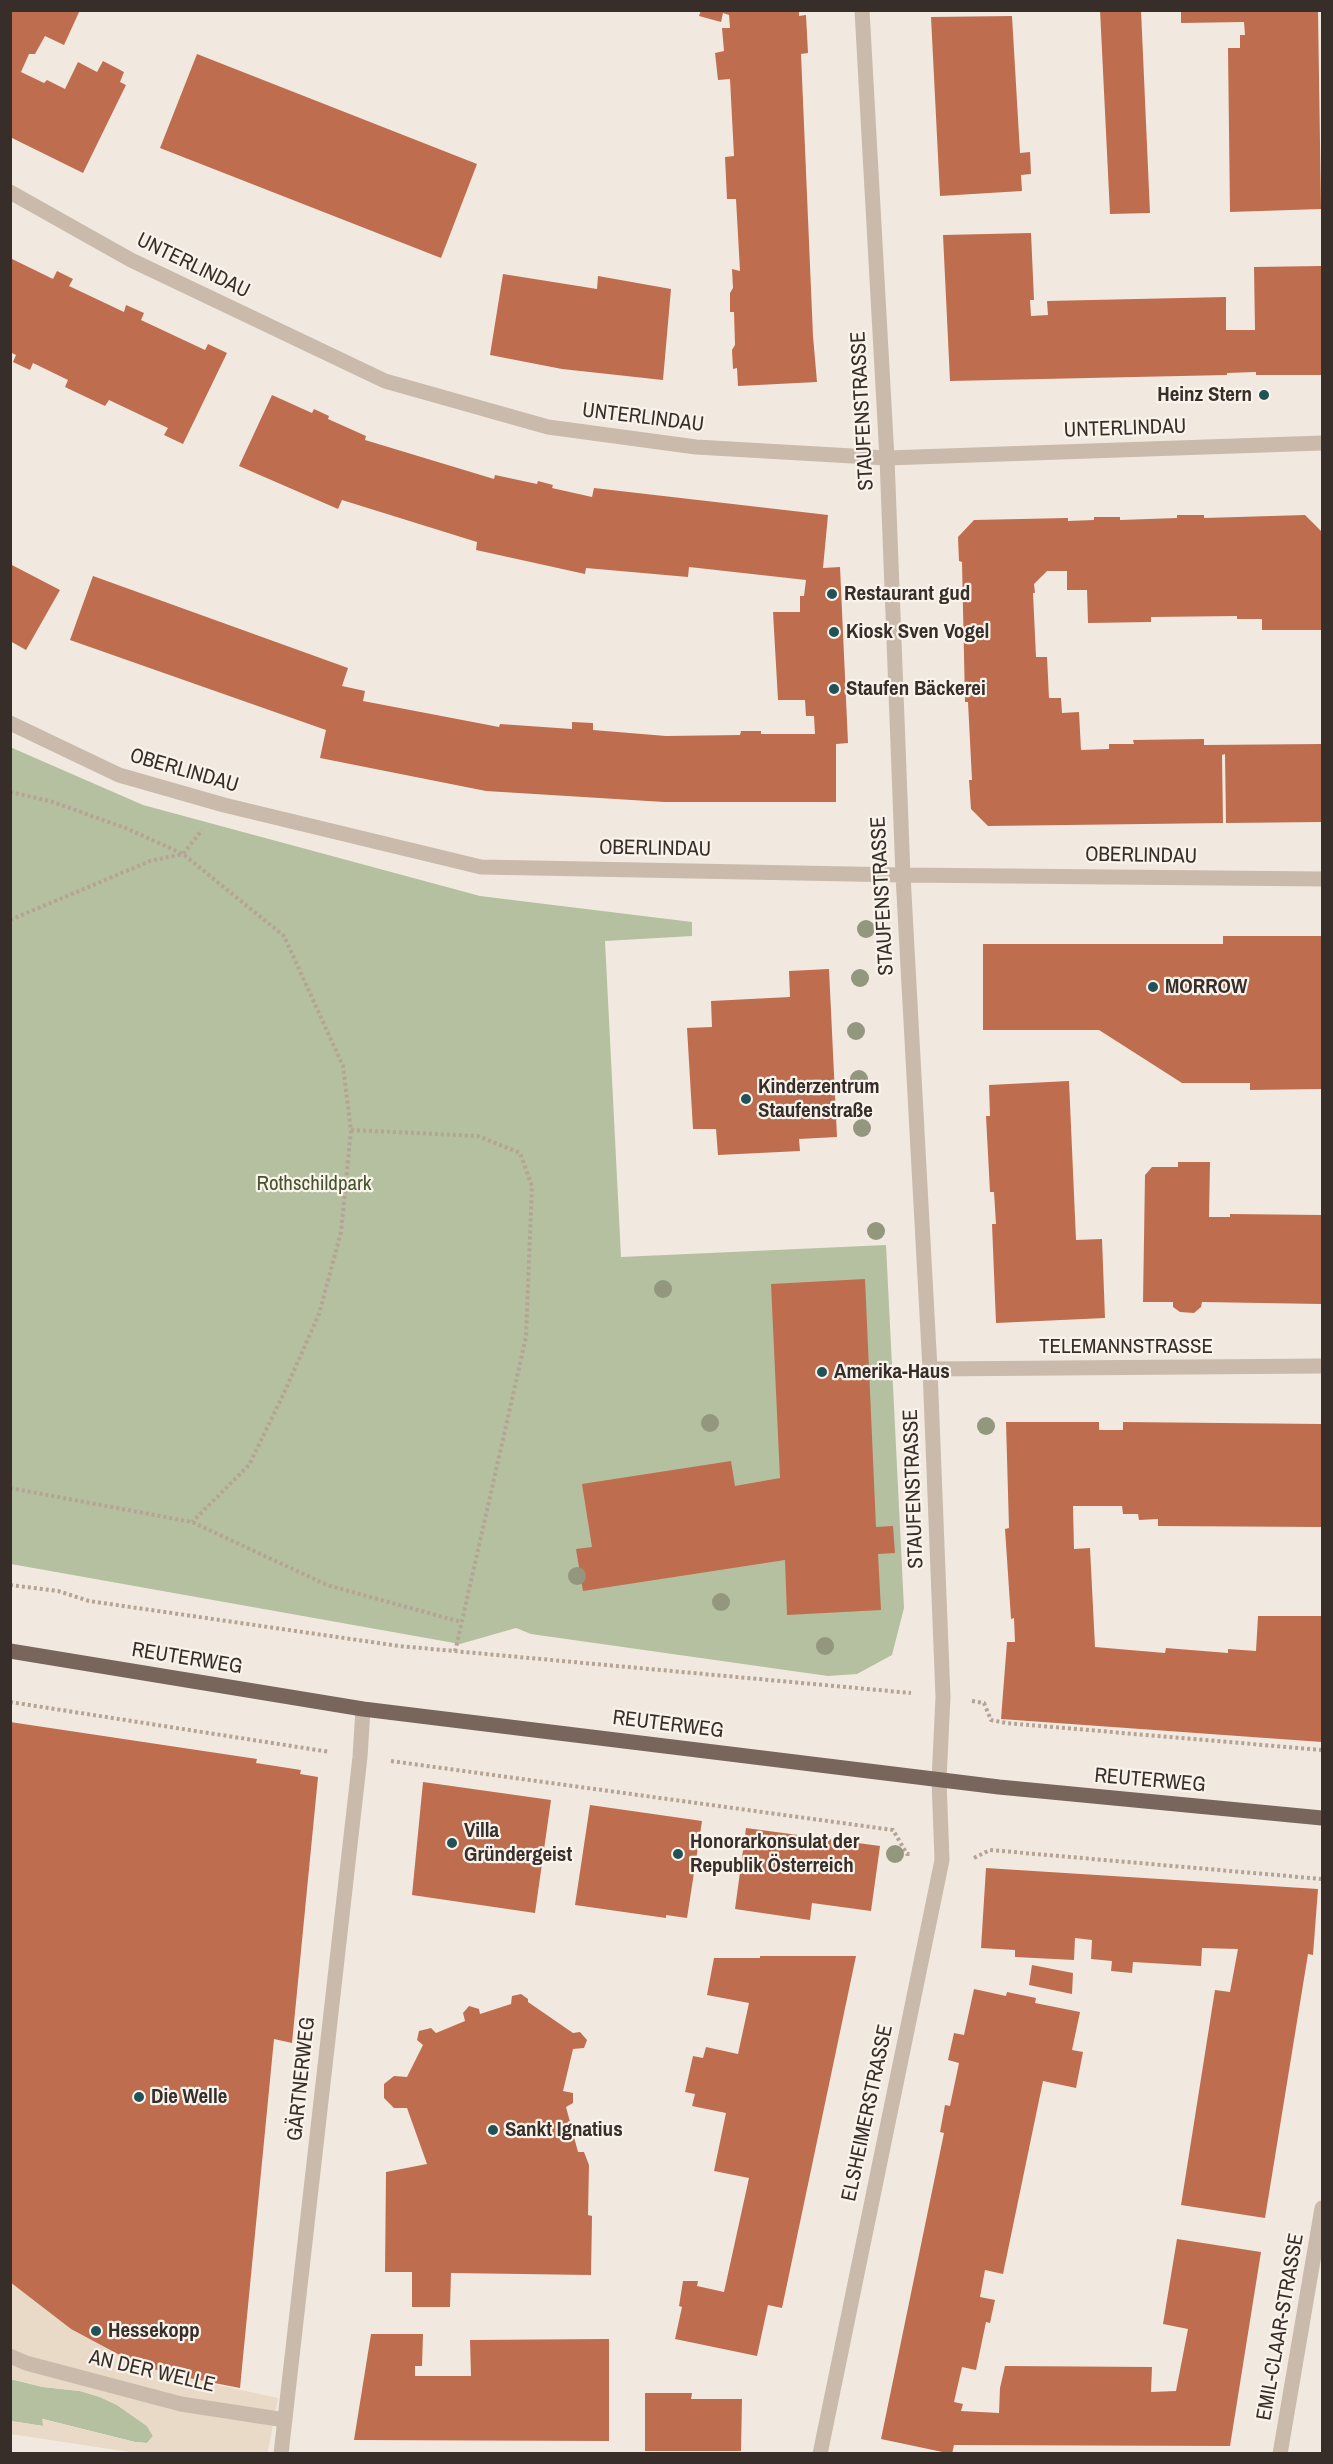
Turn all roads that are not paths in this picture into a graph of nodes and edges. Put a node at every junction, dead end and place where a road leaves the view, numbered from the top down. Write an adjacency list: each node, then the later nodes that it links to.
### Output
1 (862, 10): 4 (street, STAUFENSTRASSE)
2 (10, 192): 4 (street, UNTERLINDAU)
3 (1323, 443): 4 (street, UNTERLINDAU)
4 (887, 458): 6 (street, STAUFENSTRASSE)
5 (10, 723): 6 (street, OBERLINDAU)
6 (903, 875): 7 (street, OBERLINDAU); 9 (street, STAUFENSTRASSE)
7 (1323, 879)
8 (1323, 1366): 9 (street, TELEMANNSTRASSE)
9 (930, 1369): 12 (street, STAUFENSTRASSE)
10 (10, 1651): 11 (main road, REUTERWEG)
11 (363, 1710): 12 (main road, REUTERWEG); 16 (street, GÄRTNERWEG)
12 (939, 1780): 13 (main road, REUTERWEG); 18 (street, ELSHEIMERSTRASSE)
13 (1323, 1818)
14 (1323, 2208): 19 (street, EMIL-CLAAR-STRASSE)
15 (10, 2356): 16 (street, AN DER WELLE)
16 (285, 2420): 17 (street, GÄRTNERWEG)
17 (281, 2454)
18 (820, 2454)
19 (1280, 2454)

